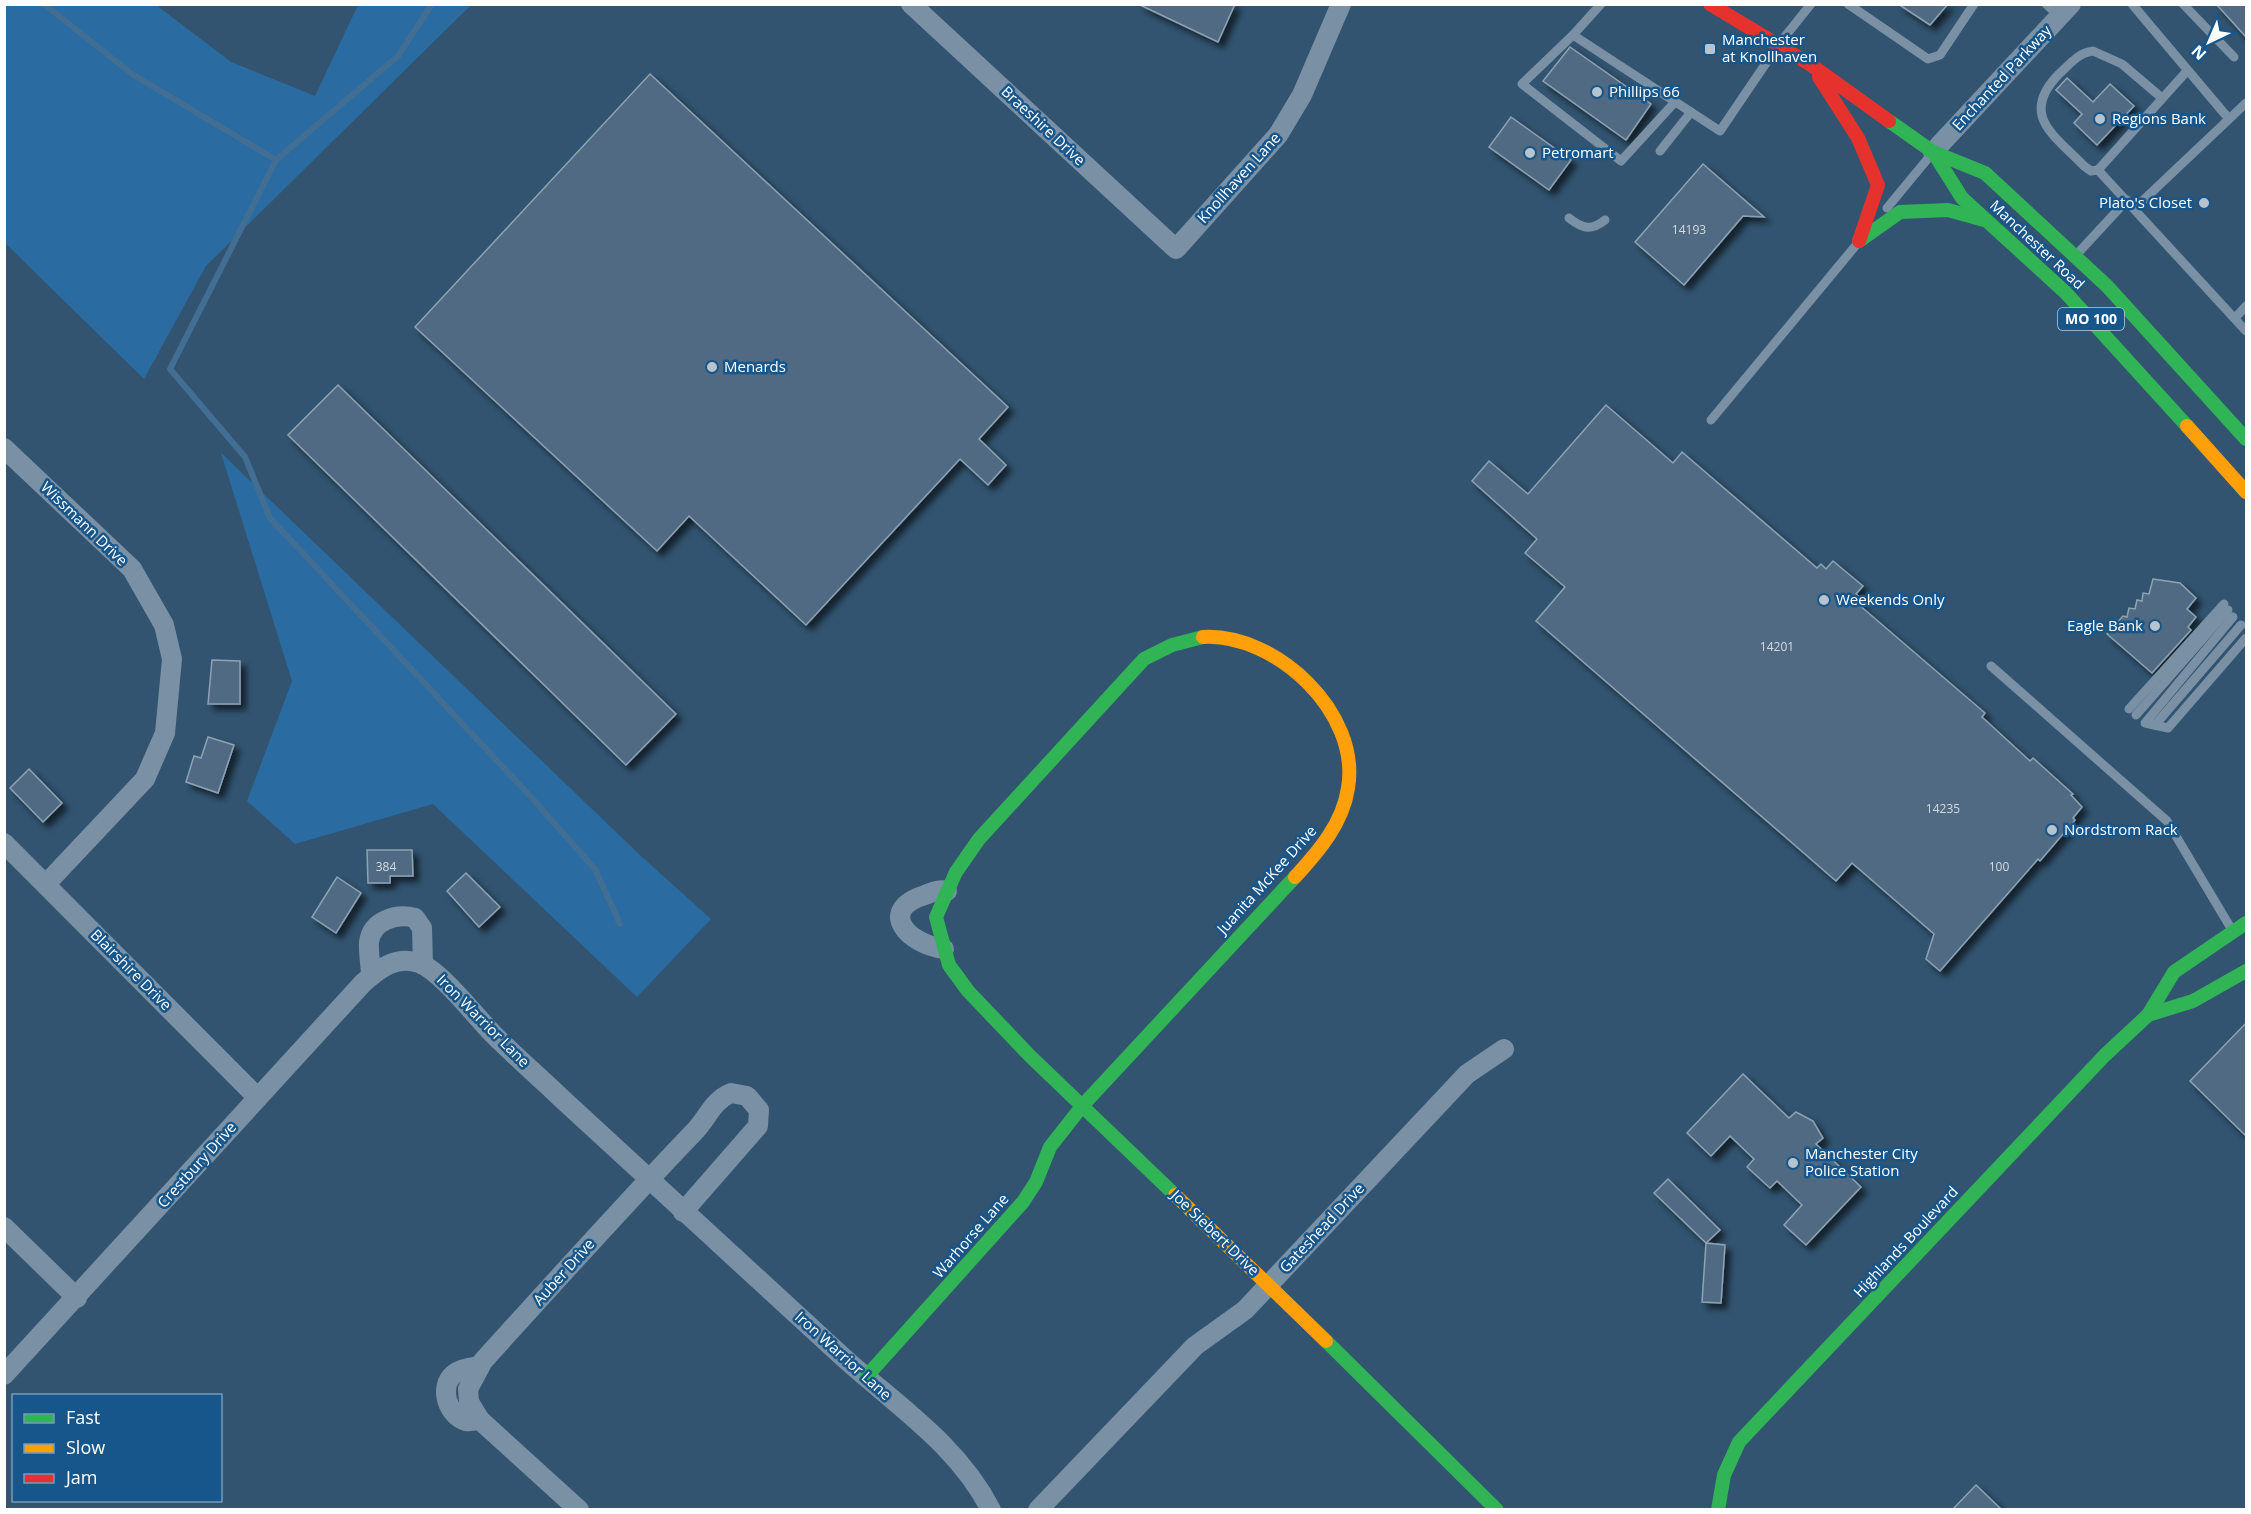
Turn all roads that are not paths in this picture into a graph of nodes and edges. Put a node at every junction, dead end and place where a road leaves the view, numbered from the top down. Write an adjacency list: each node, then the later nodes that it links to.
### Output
1 (911, 4): 30 (street, Braeshire Drive)
2 (1341, 4): 30 (street, Knollhaven Lane)
3 (1601, 4): 11 (lane)
4 (1710, 4): 12 (street, Manchester Road / MO 100)
5 (1811, 4): 12 (lane)
6 (1848, 4): 7 (lane)
7 (1974, 4)
8 (2132, 4): 15 (lane)
9 (2183, 4): 13 (lane)
10 (2059, 8): 22 (street, Enchanted Parkway)
11 (1573, 35): 17 (lane); 17 (lane)
12 (1779, 44): 14 (street, Manchester Road / MO 100); 19 (lane)
13 (2234, 57)
14 (1811, 65): 22 (street, Manchester Road / MO 100); 29 (street)
15 (2187, 71): 16 (lane); 20 (lane)
16 (2162, 98): 23 (lane); 23 (lane)
17 (1675, 102): 19 (lane)
18 (2247, 103): 20 (lane)
19 (1691, 112): 21 (lane)
20 (2229, 119): 25 (lane)
21 (1660, 151)
22 (1933, 152): 28 (street, Manchester Road / MO 100); 29 (lane); 31 (street, Manchester Road / MO 100)
23 (2098, 170): 24 (lane)
24 (2127, 200): 25 (lane); 31 (lane)
25 (2135, 208): 33 (lane)
26 (1569, 218): 27 (lane)
27 (1605, 220)
28 (1988, 221): 29 (street); 38 (street, Manchester Road / MO 100)
29 (1859, 241): 35 (lane)
30 (1176, 249)
31 (2076, 255): 36 (street, Manchester Road / MO 100)
32 (2247, 306): 33 (lane)
33 (2235, 318): 34 (lane)
34 (2247, 331)
35 (1711, 420)
36 (2247, 439)
37 (4, 448): 45 (street, Wissmann Drive)
38 (2247, 492)
39 (2241, 625): 43 (lane)
40 (2247, 638): 43 (lane)
41 (1991, 666): 49 (lane)
42 (2133, 712): 43 (lane)
43 (2155, 725)
44 (4, 843): 45 (street, Blairshire Drive)
45 (46, 884): 56 (street, Blairshire Drive)
46 (947, 891): 47 (street, Juanita McKee Drive); 50 (street); 57 (street, Juanita McKee Drive)
47 (936, 916): 50 (street, Joe Siebert Drive)
48 (2247, 923): 49 (street, Highlands Boulevard)
49 (2233, 932): 54 (street, Highlands Boulevard)
50 (944, 949): 57 (street, Joe Siebert Drive)
51 (422, 964): 53 (street, Crestbury Drive); 53 (street); 58 (street, Iron Warrior Lane)
52 (2247, 971): 54 (street, Highlands Boulevard)
53 (372, 976): 56 (street, Crestbury Drive)
54 (2148, 1015): 69 (street, Highlands Boulevard)
55 (1504, 1049): 61 (street, Gateshead Drive)
56 (258, 1098): 62 (street, Crestbury Drive)
57 (1083, 1105): 61 (street, Joe Siebert Drive); 64 (street, Warhorse Lane)
58 (649, 1179): 59 (street, Iron Warrior Lane); 59 (street); 65 (street, Auber Drive)
59 (683, 1212): 64 (street, Iron Warrior Lane)
60 (4, 1227): 62 (street)
61 (1268, 1284): 67 (street, Gateshead Drive); 68 (street, Joe Siebert Drive)
62 (77, 1298): 63 (street, Crestbury Drive)
63 (4, 1375)
64 (866, 1377): 66 (street, Iron Warrior Lane)
65 (579, 1509)
66 (992, 1509)
67 (1038, 1509)
68 (1497, 1509)
69 (1718, 1509)

